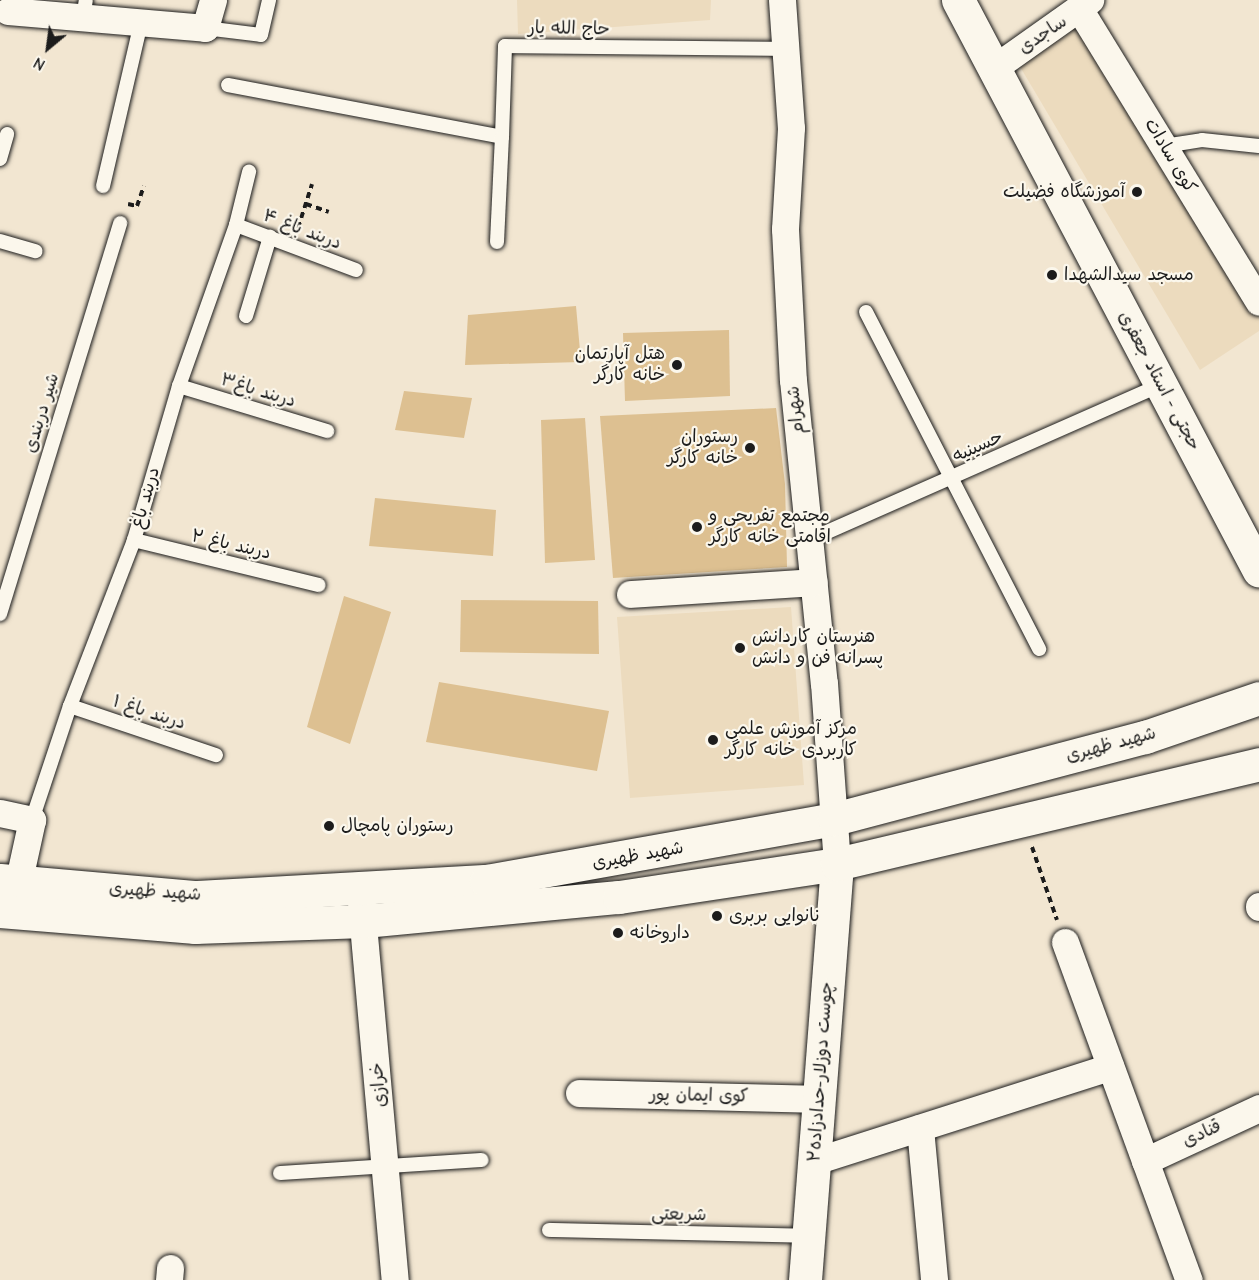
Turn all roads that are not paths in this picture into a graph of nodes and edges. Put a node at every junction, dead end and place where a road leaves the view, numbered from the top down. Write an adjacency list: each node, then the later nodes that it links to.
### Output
1 (213, 0): 9 (street)
2 (269, 0): 9 (lane)
3 (782, 0): 10 (street, شهرام)
4 (958, 0): 11 (main road, حجتی - استاد جعفری)
5 (1085, 5): 11 (street, ساجدی); 15 (street, کوی سادات)
6 (85, 9): 7 (street); 8 (street)
7 (8, 11)
8 (141, 23): 9 (street); 19 (lane)
9 (205, 28)
10 (787, 49): 14 (lane, حاج الله یار); 36 (street, شهرام)
11 (994, 68): 30 (main road, حجتی - استاد جعفری)
12 (228, 85): 14 (lane)
13 (7, 134): 17 (lane)
14 (502, 137): 24 (lane)
15 (1164, 146): 16 (lane); 27 (street, کوی سادات)
16 (1259, 146)
17 (0, 159)
18 (249, 172): 21 (lane, دربند باغ)
19 (103, 186)
20 (120, 223): 41 (lane, شیر دربندی)
21 (236, 225): 22 (lane, دربند باغ ۴); 31 (lane, دربند باغ)
22 (270, 237): 26 (lane, دربند باغ ۴); 29 (lane)
23 (0, 241): 25 (lane)
24 (497, 242)
25 (36, 251)
26 (356, 270)
27 (1259, 302)
28 (866, 312): 33 (lane)
29 (246, 316)
30 (1161, 385): 33 (lane, حسینیه); 34 (main road, حجتی - استاد جعفری)
31 (179, 386): 32 (lane, دربند باغ۳); 35 (lane, دربند باغ)
32 (327, 431)
33 (952, 479): 36 (lane, حسینیه); 42 (lane)
34 (1250, 532): 37 (main road, حجتی - استاد جعفری)
35 (134, 540): 39 (lane, دربند باغ ۲); 44 (lane, دربند باغ)
36 (809, 540): 38 (street, شهرام)
37 (1259, 571)
38 (814, 582): 40 (street); 48 (street, شهرام)
39 (319, 585)
40 (630, 594)
41 (0, 614)
42 (1039, 648)
43 (1259, 698): 48 (main road, شهید ظهیری)
44 (70, 706): 45 (lane, دربند باغ ۱); 49 (lane, دربند باغ)
45 (216, 755)
46 (1259, 764): 50 (main road, شهید ظهیری)
47 (0, 813): 49 (street)
48 (834, 819): 50 (street, شهرام); 51 (main road, شهید ظهیری)
49 (32, 820): 52 (street, دربند باغ)
50 (837, 864): 53 (main road, شهید ظهیری); 57 (main road, چوست دوزلار-حدادزاده۲)
51 (360, 890): 52 (main road, شهید ظهیری); 53 (street, خرازی)
52 (8, 896): 53 (main road, شهید ظهیری)
53 (364, 921): 63 (street, خرازی)
54 (1065, 942): 55 (street)
55 (1110, 1067): 59 (street); 62 (street)
56 (579, 1093): 57 (street, کوی ایمان پور)
57 (819, 1099): 61 (main road, چوست دوزلار-حدادزاده۲)
58 (1259, 1108): 62 (street, قنادی)
59 (920, 1128): 61 (street); 69 (street)
60 (482, 1160): 63 (lane)
61 (815, 1161): 66 (main road, چوست دوزلار-حدادزاده۲)
62 (1145, 1161): 70 (street)
63 (386, 1164): 64 (lane); 67 (street, خرازی)
64 (280, 1173)
65 (549, 1230): 66 (lane, شریعتی)
66 (809, 1236): 68 (main road, چوست دوزلار-حدادزاده۲)
67 (395, 1280)
68 (806, 1280)
69 (934, 1280)
70 (1189, 1280)

